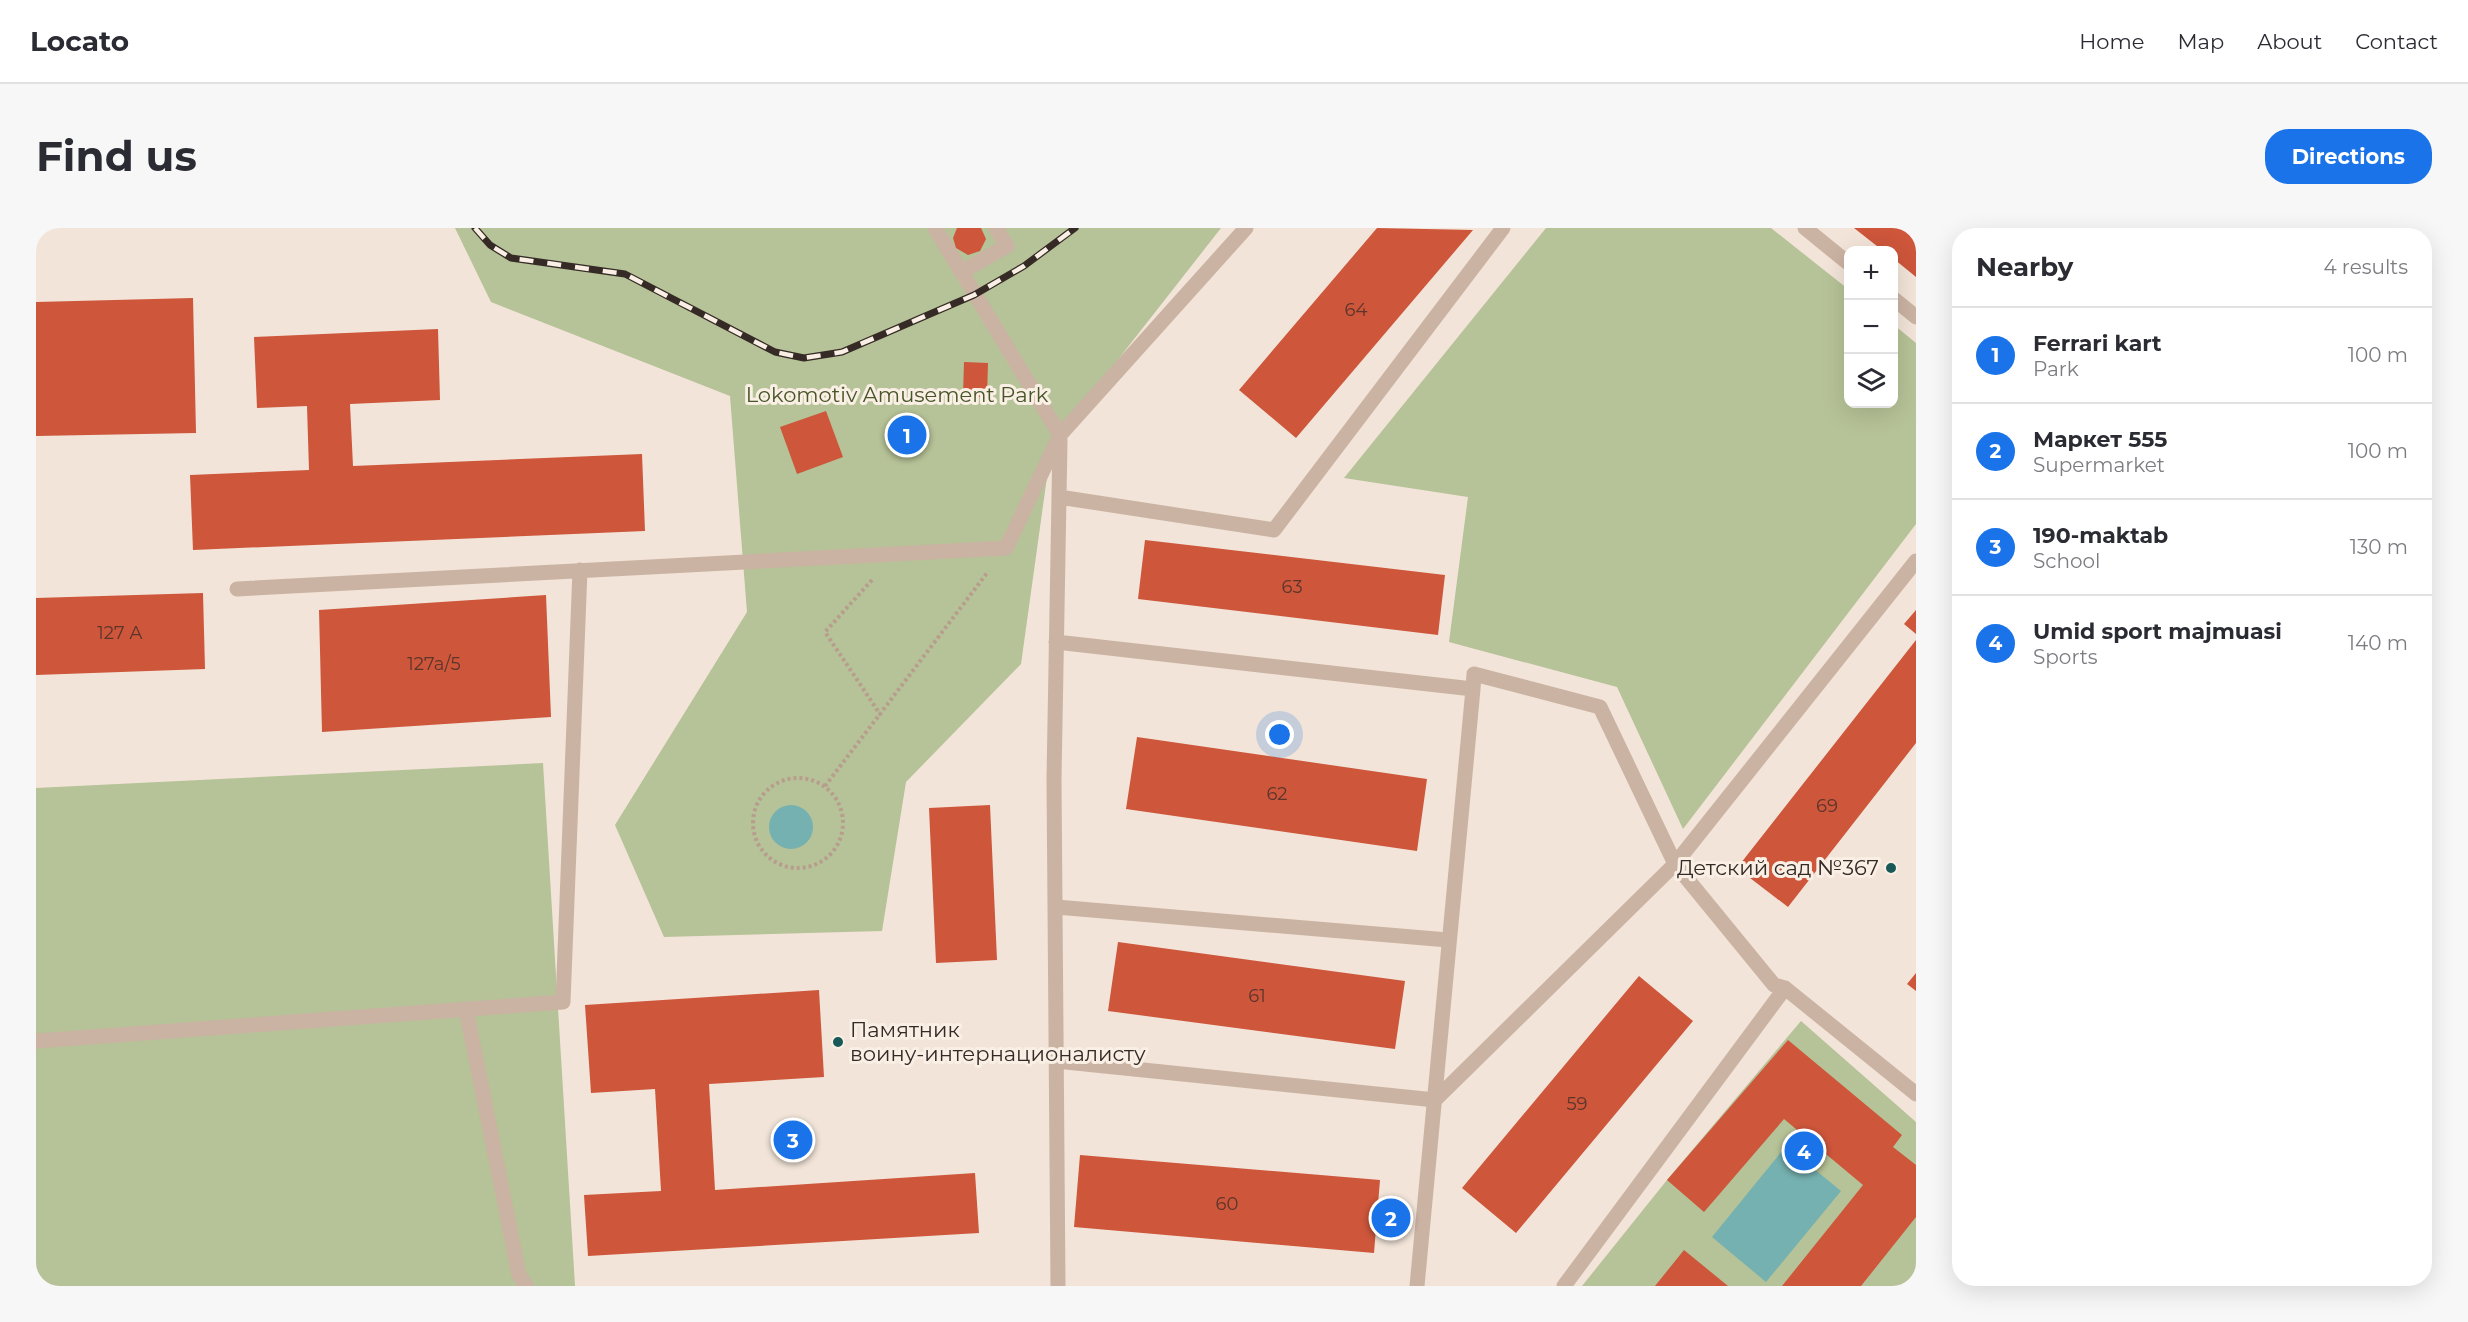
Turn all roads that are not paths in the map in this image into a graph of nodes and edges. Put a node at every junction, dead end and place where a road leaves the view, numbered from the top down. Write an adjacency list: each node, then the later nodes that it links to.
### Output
1 (935, 228): 7 (street)
2 (996, 228): 7 (street)
3 (1246, 228): 10 (street)
4 (1503, 228): 11 (street)
5 (1805, 228): 6 (street)
6 (1844, 260)
7 (961, 272): 10 (street)
8 (1894, 300): 9 (street)
9 (1916, 317)
10 (1060, 435): 11 (street); 13 (street)
11 (1059, 497): 15 (street)
12 (1916, 561): 17 (street)
13 (580, 570): 14 (street); 21 (street)
14 (237, 589)
15 (1056, 642): 16 (street); 18 (street)
16 (1473, 688): 17 (street); 19 (street)
17 (1675, 864): 20 (street); 25 (street)
18 (1056, 907): 19 (street); 23 (street)
19 (1448, 940): 25 (street)
20 (1785, 988): 24 (street); 29 (street)
21 (466, 1009): 22 (street); 26 (street)
22 (36, 1041)
23 (1056, 1061): 25 (street); 27 (street)
24 (1916, 1094)
25 (1435, 1100): 28 (street)
26 (526, 1286)
27 (1058, 1286)
28 (1417, 1286)
29 (1564, 1286)

